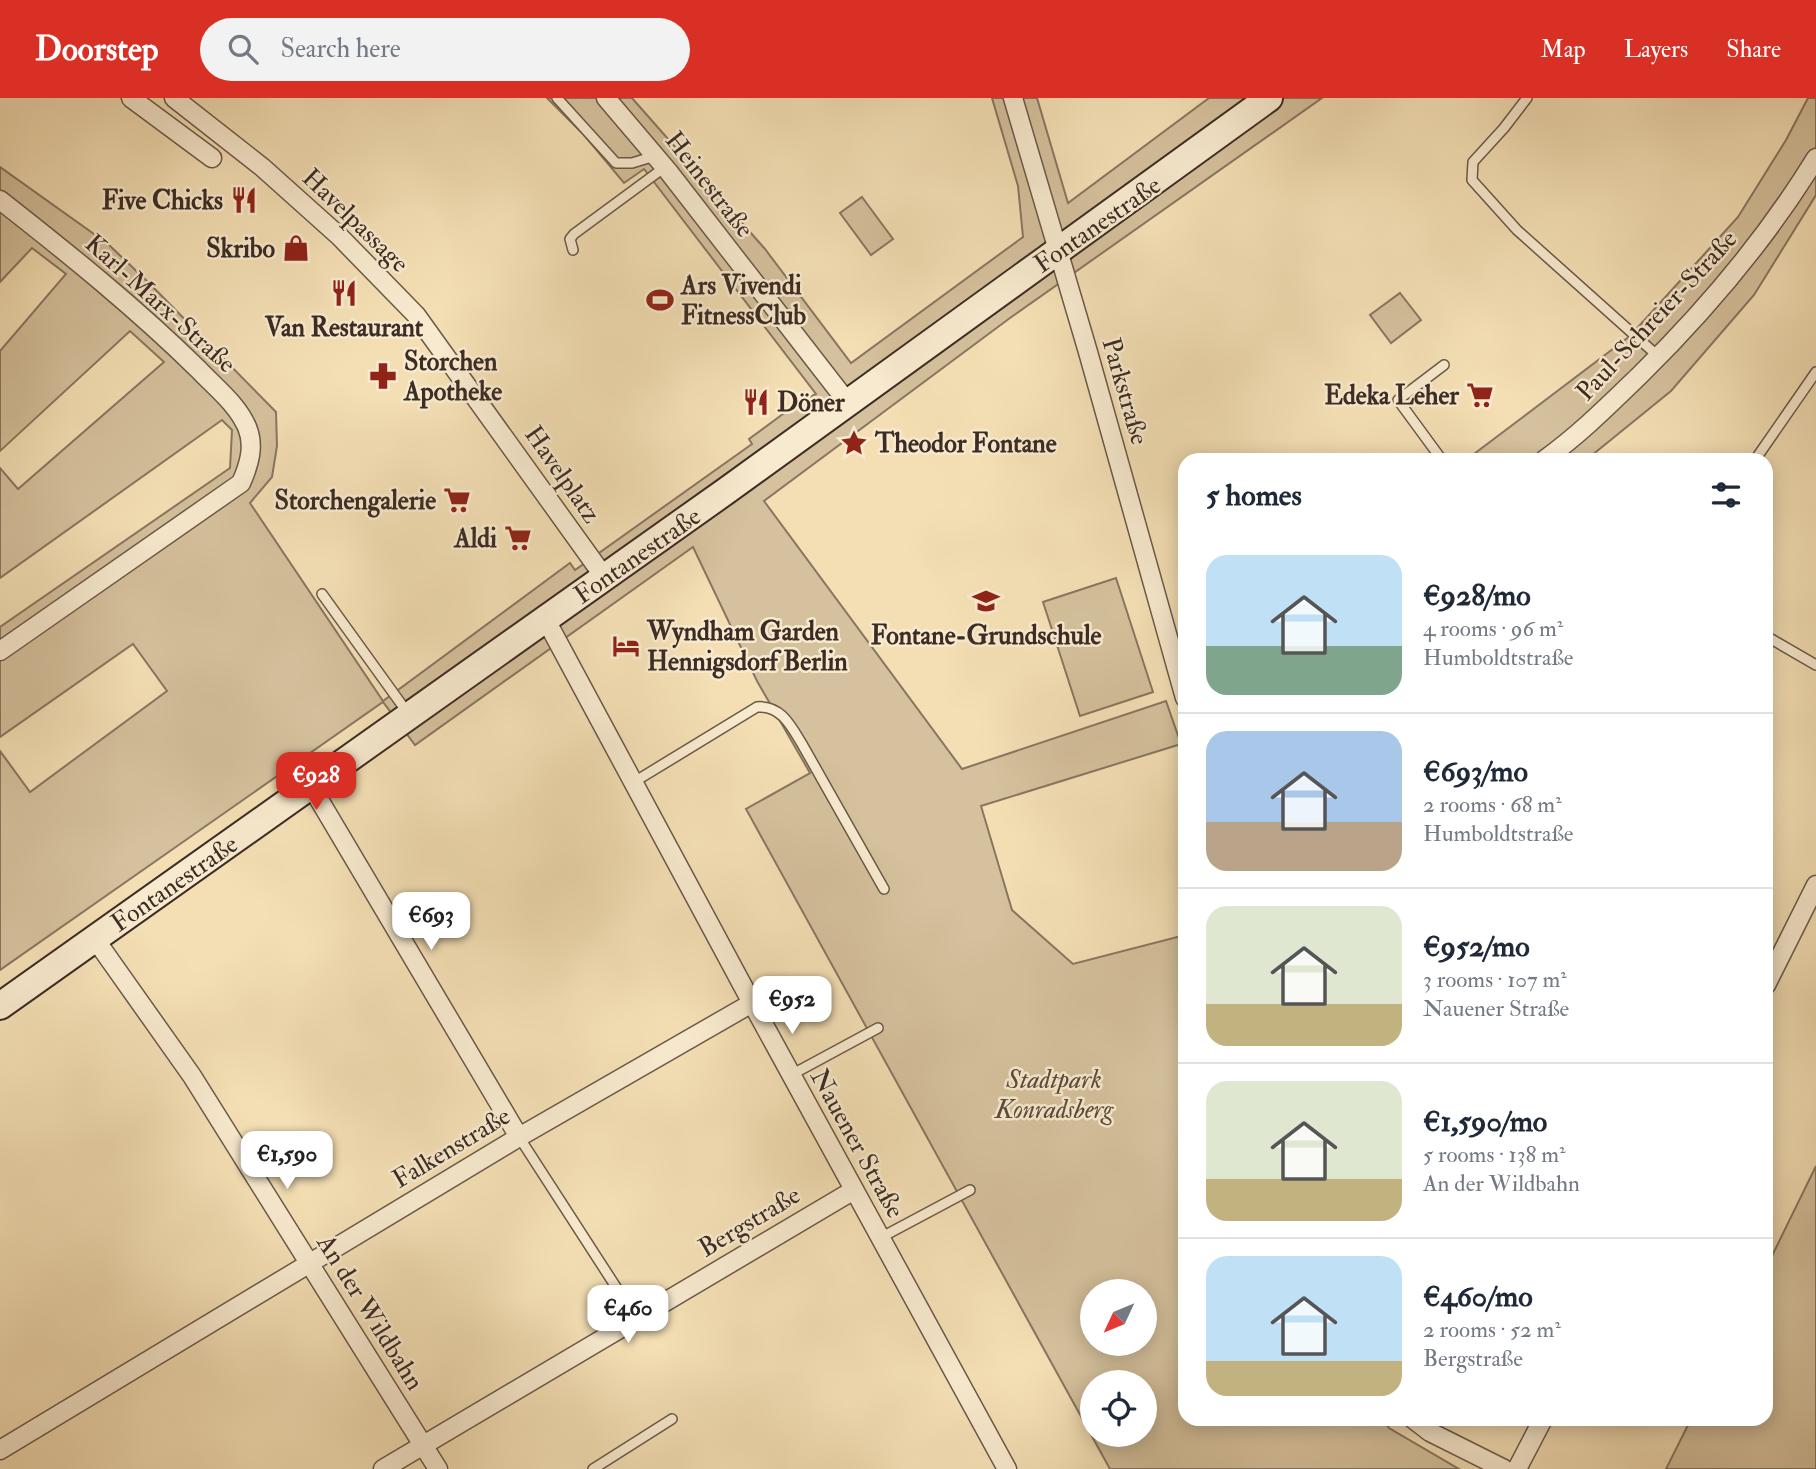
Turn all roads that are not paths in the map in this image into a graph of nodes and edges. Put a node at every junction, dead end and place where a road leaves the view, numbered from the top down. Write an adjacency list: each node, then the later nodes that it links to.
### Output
1 (131, 98): 8 (street)
2 (174, 98): 17 (street, Havelpassage)
3 (557, 98): 10 (lane)
4 (606, 98): 10 (street, Heinestraße)
5 (1013, 98): 13 (street, Parkstraße)
6 (1269, 98): 13 (street, Fontanestraße)
7 (1527, 98): 14 (lane)
8 (212, 158)
9 (1816, 158): 14 (street, Paul-Schreier-Straße)
10 (660, 161): 12 (lane); 18 (street, Heinestraße)
11 (0, 200): 26 (street, Karl-Marx-Straße)
12 (573, 250)
13 (1057, 252): 18 (street, Fontanestraße); 27 (street, Parkstraße)
14 (1659, 357): 20 (street, Paul-Schreier-Straße)
15 (1444, 365): 19 (lane)
16 (1816, 372): 21 (lane)
17 (479, 401): 22 (street, Havelplatz)
18 (848, 403): 22 (street, Fontanestraße)
19 (1437, 453)
20 (1553, 453)
21 (1760, 453)
22 (605, 578): 24 (street, Fontanestraße)
23 (323, 594): 29 (lane)
24 (546, 620): 29 (street, Fontanestraße); 30 (street, Nauener Straße)
25 (1773, 640): 28 (lane)
26 (0, 651)
27 (1178, 651)
28 (1816, 665)
29 (410, 716): 31 (street, Fontanestraße)
30 (634, 782): 33 (lane); 36 (street, Nauener Straße)
31 (311, 786): 34 (street, Fontanestraße); 40 (street)
32 (1816, 885): 35 (street)
33 (884, 889)
34 (95, 939): 37 (street, Fontanestraße); 44 (street, An der Wildbahn)
35 (1773, 971)
36 (752, 1003): 39 (street, Nauener Straße); 40 (street, Falkenstraße)
37 (0, 1006)
38 (878, 1028): 39 (lane)
39 (791, 1075): 41 (street, Nauener Straße)
40 (519, 1137): 44 (street, Falkenstraße); 45 (lane)
41 (854, 1190): 43 (street, Nauener Straße); 45 (street, Bergstraße)
42 (970, 1190): 43 (lane)
43 (880, 1238): 54 (street, Nauener Straße)
44 (309, 1263): 49 (street, An der Wildbahn); 50 (street, Falkenstraße)
45 (636, 1318): 49 (street, Bergstraße)
46 (672, 1419): 53 (lane)
47 (1422, 1426): 55 (street)
48 (1539, 1426): 56 (street)
49 (422, 1444): 51 (street, Bergstraße); 52 (street, An der Wildbahn)
50 (0, 1450)
51 (383, 1469)
52 (438, 1469)
53 (593, 1469)
54 (1007, 1469)
55 (1504, 1469)
56 (1517, 1469)

